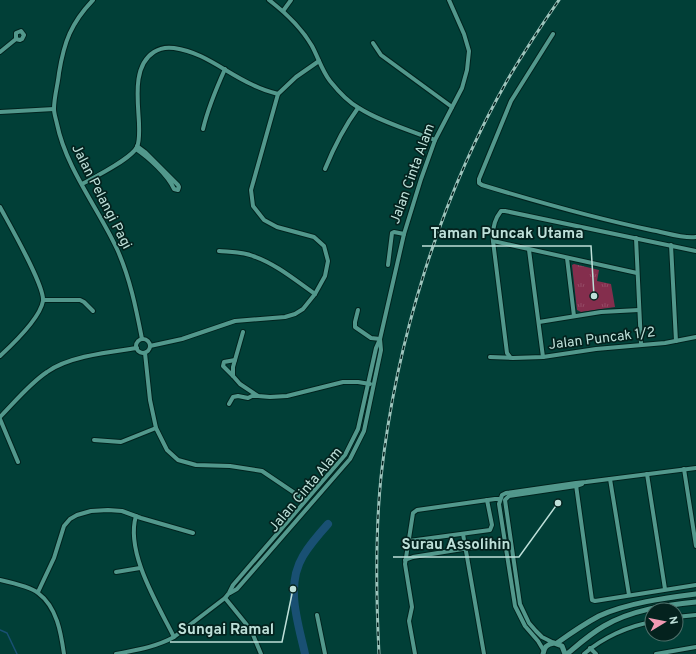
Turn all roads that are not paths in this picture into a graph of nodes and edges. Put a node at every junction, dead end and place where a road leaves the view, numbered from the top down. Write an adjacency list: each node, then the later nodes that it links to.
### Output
1 (92, 0): 15 (street, Jalan Pelangi Pagi)
2 (269, 0): 5 (street)
3 (290, 0): 5 (street)
4 (449, 0): 13 (street, Jalan Cinta Alam)
5 (283, 10): 10 (street)
6 (553, 34): 25 (street)
7 (16, 38): 9 (street)
8 (373, 43): 13 (street)
9 (0, 52)
10 (319, 61): 12 (street); 14 (street)
11 (226, 69): 12 (street); 17 (street); 19 (street)
12 (278, 94): 34 (street)
13 (452, 107): 18 (street, Jalan Cinta Alam)
14 (358, 108): 18 (street); 20 (street)
15 (54, 109): 16 (street); 21 (street, Jalan Pelangi Pagi)
16 (0, 112)
17 (203, 129)
18 (435, 140): 23 (street, Jalan Cinta Alam)
19 (136, 148): 19 (street); 21 (street)
20 (325, 169)
21 (82, 184): 43 (street, Jalan Pelangi Pagi)
22 (0, 207): 35 (street)
23 (404, 234): 32 (street); 44 (street, Jalan Cinta Alam)
24 (636, 238): 26 (street); 27 (street); 33 (street)
25 (696, 238)
26 (492, 242): 28 (street); 52 (street)
27 (671, 245): 30 (street); 45 (street)
28 (530, 250): 31 (street); 40 (street)
29 (218, 251): 34 (street)
30 (696, 251)
31 (567, 258): 33 (street); 39 (street)
32 (388, 265)
33 (637, 273): 37 (street)
34 (315, 294): 47 (street)
35 (43, 300): 38 (street); 50 (street)
36 (358, 310): 44 (street)
37 (639, 310): 39 (street); 46 (street)
38 (93, 311)
39 (574, 316): 40 (street)
40 (539, 322): 53 (street)
41 (243, 332): 54 (street)
42 (696, 337): 45 (street, Jalan Puncak 1/2)
43 (142, 339): 47 (street); 48 (street)
44 (380, 339): 56 (street, Jalan Cinta Alam); 57 (street, Jalan Cinta Alam)
45 (676, 341): 46 (street, Jalan Puncak 1/2)
46 (641, 344): 53 (street, Jalan Puncak 1/2)
47 (150, 346): 49 (street)
48 (137, 348): 49 (street); 60 (street)
49 (145, 353): 61 (street)
50 (0, 356)
51 (490, 357): 52 (street, Jalan Puncak 1/2)
52 (510, 357): 53 (street, Jalan Puncak 1/2)
53 (543, 357)
54 (235, 360): 55 (street); 55 (street)
55 (233, 376): 58 (street)
56 (368, 384): 57 (street); 58 (street); 70 (street, Jalan Cinta Alam)
57 (374, 385): 88 (street, Jalan Cinta Alam)
58 (258, 396): 59 (street)
59 (229, 404)
60 (0, 418): 63 (street)
61 (156, 428): 62 (street); 70 (street)
62 (94, 440)
63 (18, 462)
64 (696, 468): 65 (street)
65 (684, 469): 66 (street); 78 (street)
66 (647, 474): 67 (street); 86 (street)
67 (610, 479): 68 (street); 90 (street)
68 (576, 484): 69 (street); 75 (street); 90 (street)
69 (500, 499): 71 (street); 77 (street)
70 (305, 500): 88 (street, Jalan Cinta Alam)
71 (487, 500): 74 (street); 76 (street)
72 (136, 516): 73 (street); 82 (street); 87 (street)
73 (193, 533)
74 (463, 534): 76 (street); 79 (street)
75 (510, 536): 77 (street); 80 (street)
76 (409, 541): 81 (street)
77 (505, 542): 79 (street); 80 (street); 102 (street)
78 (696, 546)
79 (465, 549): 81 (street); 108 (street)
80 (511, 549): 98 (street)
81 (405, 560): 107 (street)
82 (140, 568): 83 (street); 97 (street)
83 (116, 572)
84 (0, 580): 87 (street)
85 (696, 585): 86 (street)
86 (665, 589): 90 (street)
87 (38, 592): 103 (street)
88 (229, 593): 91 (street, Jalan Cinta Alam)
89 (696, 594): 98 (street)
90 (629, 595)
91 (225, 598): 97 (street, Jalan Cinta Alam); 105 (street)
92 (696, 602): 109 (street)
93 (317, 615): 106 (street)
94 (696, 615): 95 (street)
95 (684, 616)
96 (644, 625): 100 (street)
97 (174, 637): 104 (street, Jalan Cinta Alam)
98 (555, 643): 102 (street); 109 (street)
99 (696, 646): 101 (street)
100 (590, 648): 110 (street); 111 (street)
101 (691, 648): 112 (street); 113 (street)
102 (543, 652)
103 (64, 654)
104 (116, 654)
105 (261, 654)
106 (324, 654)
107 (415, 654)
108 (484, 654)
109 (566, 654)
110 (584, 654)
111 (596, 654)
112 (656, 654)
113 (690, 654)

